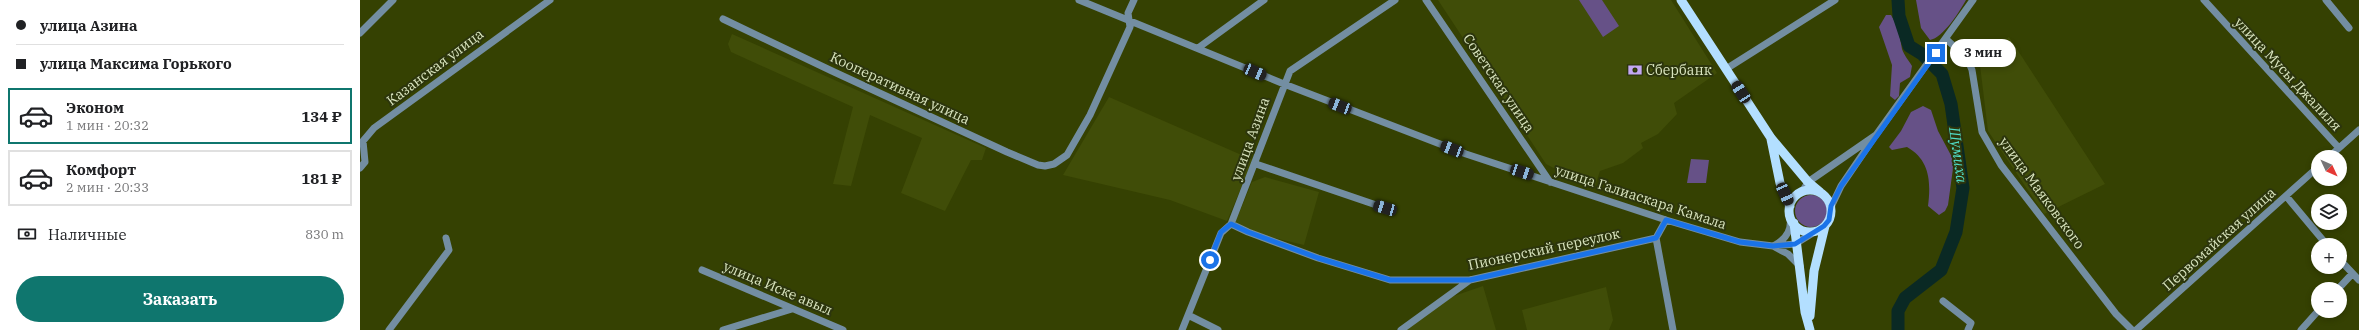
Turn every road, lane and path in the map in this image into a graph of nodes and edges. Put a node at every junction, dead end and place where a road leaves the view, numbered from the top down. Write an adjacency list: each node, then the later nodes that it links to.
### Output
1 (393, 0): 16 (street)
2 (550, 0): 26 (street, Казанская улица)
3 (1079, 0): 14 (street, улица Галиаскара Камала)
4 (1134, 0): 14 (street)
5 (1264, 0): 18 (street)
6 (1395, 0): 20 (street, улица Азина)
7 (1426, 0): 28 (street, Советская улица)
8 (1681, 0): 19 (main road)
9 (1835, 0): 19 (street)
10 (1973, 0): 17 (street)
11 (2204, 0): 24 (street, улица Мусы Джалиля)
12 (2326, 0): 15 (street)
13 (723, 19): 14 (street, Кооперативная улица)
14 (1128, 20): 18 (street, улица Галиаскара Камала)
15 (2350, 28)
16 (360, 33)
17 (1946, 39): 22 (street); 66 (street, улица Маяковского)
18 (1198, 48): 20 (street, улица Галиаскара Камала)
19 (1726, 69): 23 (main road)
20 (1284, 84): 25 (street, улица Азина); 28 (street, улица Галиаскара Камала)
21 (2359, 130): 24 (street)
22 (1876, 135): 29 (street); 34 (street)
23 (1771, 138): 29 (main road); 33 (main road)
24 (2339, 148)
25 (1256, 164): 35 (street); 38 (street, улица Азина)
26 (360, 168)
27 (2311, 173): 32 (street, Первомайская улица)
28 (1550, 182): 36 (street, улица Галиаскара Камала)
29 (1808, 182): 30 (street); 31 (main road)
30 (1802, 192): 31 (main road); 33 (main road)
31 (1820, 192): 34 (main road)
32 (2286, 196): 43 (street); 67 (street, Первомайская улица)
33 (1790, 206): 37 (main road)
34 (1831, 206): 39 (main road)
35 (1385, 208)
36 (1666, 220): 42 (street); 45 (street, улица Галиаскара Камала)
37 (1792, 220): 40 (main road); 44 (main road); 45 (street)
38 (1231, 224): 50 (street, Пионерский переулок); 55 (street, улица Азина)
39 (1824, 226): 40 (main road); 64 (main road)
40 (1816, 231): 44 (street, улица Галиаскара Камала)
41 (446, 238): 57 (street)
42 (1656, 238): 50 (street, Пионерский переулок); 63 (street)
43 (2322, 238)
44 (1795, 244): 45 (street, улица Галиаскара Камала); 46 (main road)
45 (1773, 246): 46 (street)
46 (1800, 266): 64 (main road)
47 (2347, 268): 49 (street)
48 (702, 270): 54 (street, улица Иске авыл)
49 (2352, 274): 51 (street); 52 (street)
50 (1470, 280): 62 (street)
51 (2359, 280)
52 (2345, 282)
53 (1943, 301): 65 (street)
54 (792, 309): 58 (street); 59 (street, улица Иске авыл)
55 (1188, 315): 60 (street, улица Азина); 61 (street)
56 (2312, 318): 68 (street)
57 (389, 330)
58 (723, 330)
59 (843, 330)
60 (1182, 330)
61 (1218, 330)
62 (1401, 330)
63 (1673, 330)
64 (1810, 330)
65 (1968, 330)
66 (2132, 330)
67 (2136, 330)
68 (2301, 330)

